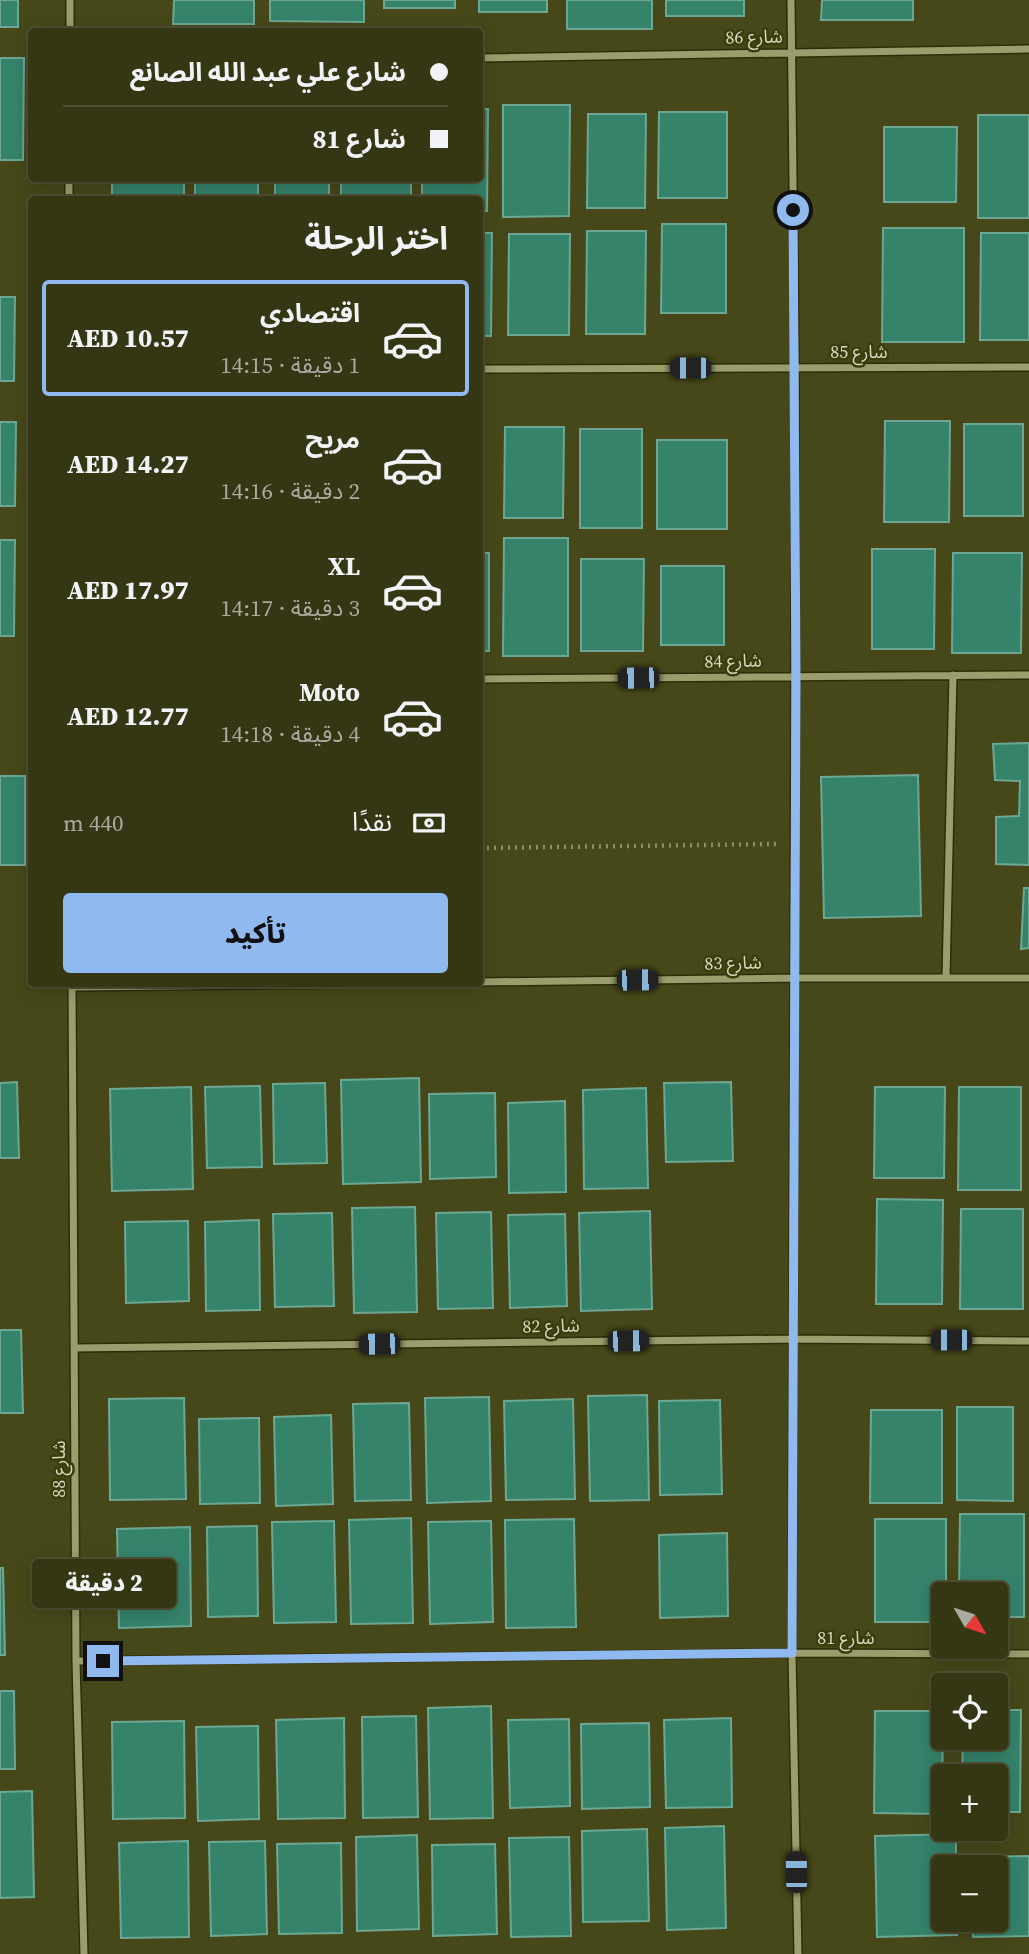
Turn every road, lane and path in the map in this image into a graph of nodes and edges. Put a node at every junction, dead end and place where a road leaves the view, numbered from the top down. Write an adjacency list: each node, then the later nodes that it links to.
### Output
1 (70, 0): 3 (street)
2 (791, 0): 5 (street)
3 (70, 28)
4 (1029, 50): 5 (street, شارع 86)
5 (791, 52): 6 (street, شارع 86); 8 (street)
6 (483, 58)
7 (1029, 367): 8 (street, شارع 85)
8 (795, 368): 9 (street, شارع 85); 12 (street)
9 (483, 369)
10 (953, 675): 11 (street, شارع 84); 12 (street, شارع 84); 17 (street)
11 (1029, 675)
12 (796, 676): 13 (street, شارع 84); 14 (street)
13 (483, 679)
14 (795, 844): 15 (path); 16 (street)
15 (483, 848)
16 (794, 978): 17 (street, شارع 83); 19 (street, شارع 83); 21 (street)
17 (946, 978): 18 (street, شارع 83)
18 (1029, 978)
19 (483, 982)
20 (72, 987): 23 (street, شارع 88)
21 (794, 1339): 22 (street, شارع 82); 23 (street, شارع 82); 24 (street)
22 (1029, 1340)
23 (74, 1348): 26 (street, شارع 88)
24 (792, 1653): 25 (street, شارع 81); 26 (street, شارع 81); 28 (street)
25 (1029, 1654)
26 (76, 1661): 27 (street, شارع 88)
27 (85, 1954)
28 (797, 1954)

